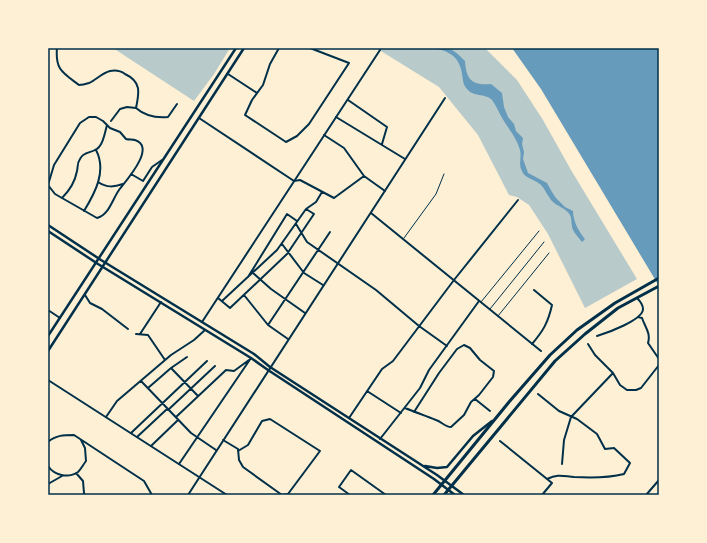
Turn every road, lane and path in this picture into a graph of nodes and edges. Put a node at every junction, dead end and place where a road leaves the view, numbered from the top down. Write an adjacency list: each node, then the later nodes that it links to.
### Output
1 (57, 48): 12 (street)
2 (236, 48): 21 (main road)
3 (244, 48): 7 (main road)
4 (280, 48): 8 (street)
5 (310, 48): 8 (street)
6 (380, 50): 10 (street)
7 (228, 74): 8 (street); 14 (main road)
8 (257, 93)
9 (445, 98): 20 (street)
10 (348, 100): 13 (street); 18 (street)
11 (177, 104): 12 (street)
12 (136, 108): 15 (street)
13 (336, 117): 17 (street); 18 (street)
14 (199, 118): 25 (street); 49 (main road)
15 (111, 121)
16 (107, 125): 19 (street); 22 (street); 30 (street)
17 (324, 135): 24 (street); 25 (street)
18 (382, 144): 20 (street)
19 (96, 150): 26 (street); 30 (street)
20 (406, 159): 28 (street)
21 (162, 160): 22 (street); 47 (main road)
22 (131, 174): 27 (street)
23 (444, 174): 41 (lane)
24 (364, 176): 28 (street); 29 (street)
25 (294, 181): 29 (street); 63 (street)
26 (98, 182): 27 (street); 33 (street)
27 (124, 184): 33 (street)
28 (385, 191): 34 (street)
29 (322, 192): 32 (street)
30 (62, 198): 33 (street)
31 (518, 200): 57 (street)
32 (306, 209): 35 (street); 39 (street)
33 (84, 211)
34 (371, 213): 41 (street); 50 (street)
35 (297, 222): 39 (street); 43 (street); 55 (street)
36 (48, 225): 47 (main road)
37 (48, 231): 48 (main road)
38 (539, 231): 68 (lane)
39 (301, 232): 44 (street); 45 (street)
40 (330, 232): 44 (street)
41 (404, 239): 57 (street)
42 (544, 242): 70 (lane)
43 (282, 244): 45 (street); 53 (street)
44 (317, 249): 50 (street); 52 (street)
45 (288, 252): 52 (street); 56 (street)
46 (549, 253): 72 (lane)
47 (99, 259): 48 (main road); 49 (main road)
48 (97, 262): 51 (main road); 74 (main road)
49 (106, 263): 51 (main road); 75 (main road)
50 (338, 263): 58 (street); 77 (street)
51 (103, 267): 61 (main road); 67 (main road)
52 (303, 271): 58 (street); 65 (street)
53 (253, 273): 55 (street); 56 (street)
54 (659, 278): 118 (main road)
55 (246, 280): 66 (street)
56 (260, 280): 62 (street); 65 (street)
57 (454, 280): 68 (street); 77 (street)
58 (323, 285): 71 (street)
59 (659, 286): 64 (main road)
60 (534, 290): 85 (street)
61 (85, 295): 78 (street); 88 (main road)
62 (244, 295): 66 (street); 76 (street)
63 (218, 298): 66 (street); 75 (street)
64 (637, 298): 73 (street); 145 (main road)
65 (285, 299): 71 (street); 76 (street)
66 (222, 301)
67 (161, 302): 79 (main road); 81 (street)
68 (480, 302): 70 (street); 87 (street)
69 (48, 310): 74 (street)
70 (490, 310): 72 (street)
71 (305, 313): 84 (street)
72 (498, 316): 85 (street)
73 (638, 317): 83 (street); 92 (street)
74 (60, 318): 82 (main road)
75 (202, 322): 97 (main road)
76 (268, 325): 84 (street)
77 (419, 326): 87 (street); 106 (street)
78 (128, 329)
79 (206, 330): 91 (main road); 93 (street)
80 (136, 334): 81 (street)
81 (140, 334): 93 (street)
82 (48, 336)
83 (597, 336)
84 (288, 339): 97 (street)
85 (532, 344): 89 (street)
86 (588, 344): 100 (street)
87 (447, 346): 111 (street)
88 (48, 351)
89 (541, 351)
90 (187, 357): 98 (street)
91 (251, 358): 99 (main road); 108 (street); 124 (street)
92 (659, 359)
93 (165, 360): 102 (street)
94 (207, 361): 103 (street)
95 (214, 366): 105 (street)
96 (659, 366): 100 (street)
97 (270, 367): 99 (street); 120 (main road)
98 (171, 368): 103 (street); 104 (street)
99 (268, 370): 127 (street); 144 (main road)
100 (613, 373): 119 (street)
101 (48, 380): 116 (street)
102 (141, 381): 104 (street); 116 (street)
103 (184, 382): 105 (street); 110 (street)
104 (148, 388): 110 (street)
105 (191, 388): 108 (street); 112 (street)
106 (367, 391): 115 (street); 120 (street)
107 (538, 394): 119 (street)
108 (198, 396): 117 (street)
109 (475, 399): 113 (street); 114 (street); 114 (street)
110 (162, 403): 112 (street); 122 (street)
111 (405, 408): 114 (street); 115 (street)
112 (168, 409): 117 (street); 123 (street)
113 (490, 411)
114 (414, 412)
115 (401, 413): 125 (street)
116 (106, 417): 122 (street)
117 (175, 417): 121 (street)
118 (497, 417): 136 (main road); 142 (main road)
119 (571, 417): 134 (street); 140 (street)
120 (349, 418): 125 (main road)
121 (178, 420): 124 (street); 130 (street)
122 (131, 433): 123 (street)
123 (138, 437): 130 (street)
124 (197, 438): 131 (street); 133 (street)
125 (380, 439): 136 (main road)
126 (80, 440): 129 (street); 137 (street); 149 (street)
127 (223, 440): 131 (street); 132 (street)
128 (500, 441): 140 (street)
129 (48, 442)
130 (151, 446): 133 (street)
131 (216, 450): 139 (street)
132 (238, 451): 132 (street)
133 (179, 464): 139 (street)
134 (562, 464)
135 (48, 466): 138 (street)
136 (423, 466): 142 (main road)
137 (76, 473): 138 (street); 148 (street)
138 (63, 475): 143 (street)
139 (199, 477): 150 (street); 151 (street)
140 (547, 479): 147 (street)
141 (659, 480): 158 (street)
142 (445, 481): 144 (main road); 145 (main road)
143 (48, 484)
144 (441, 485): 146 (main road); 154 (main road)
145 (452, 486): 146 (main road); 157 (main road)
146 (448, 490): 155 (main road); 156 (main road)
147 (544, 494)
148 (86, 495)
149 (152, 495)
150 (188, 495)
151 (227, 495)
152 (350, 495): 153 (street)
153 (386, 495)
154 (433, 495)
155 (444, 495)
156 (455, 495)
157 (464, 495)
158 (646, 495)

